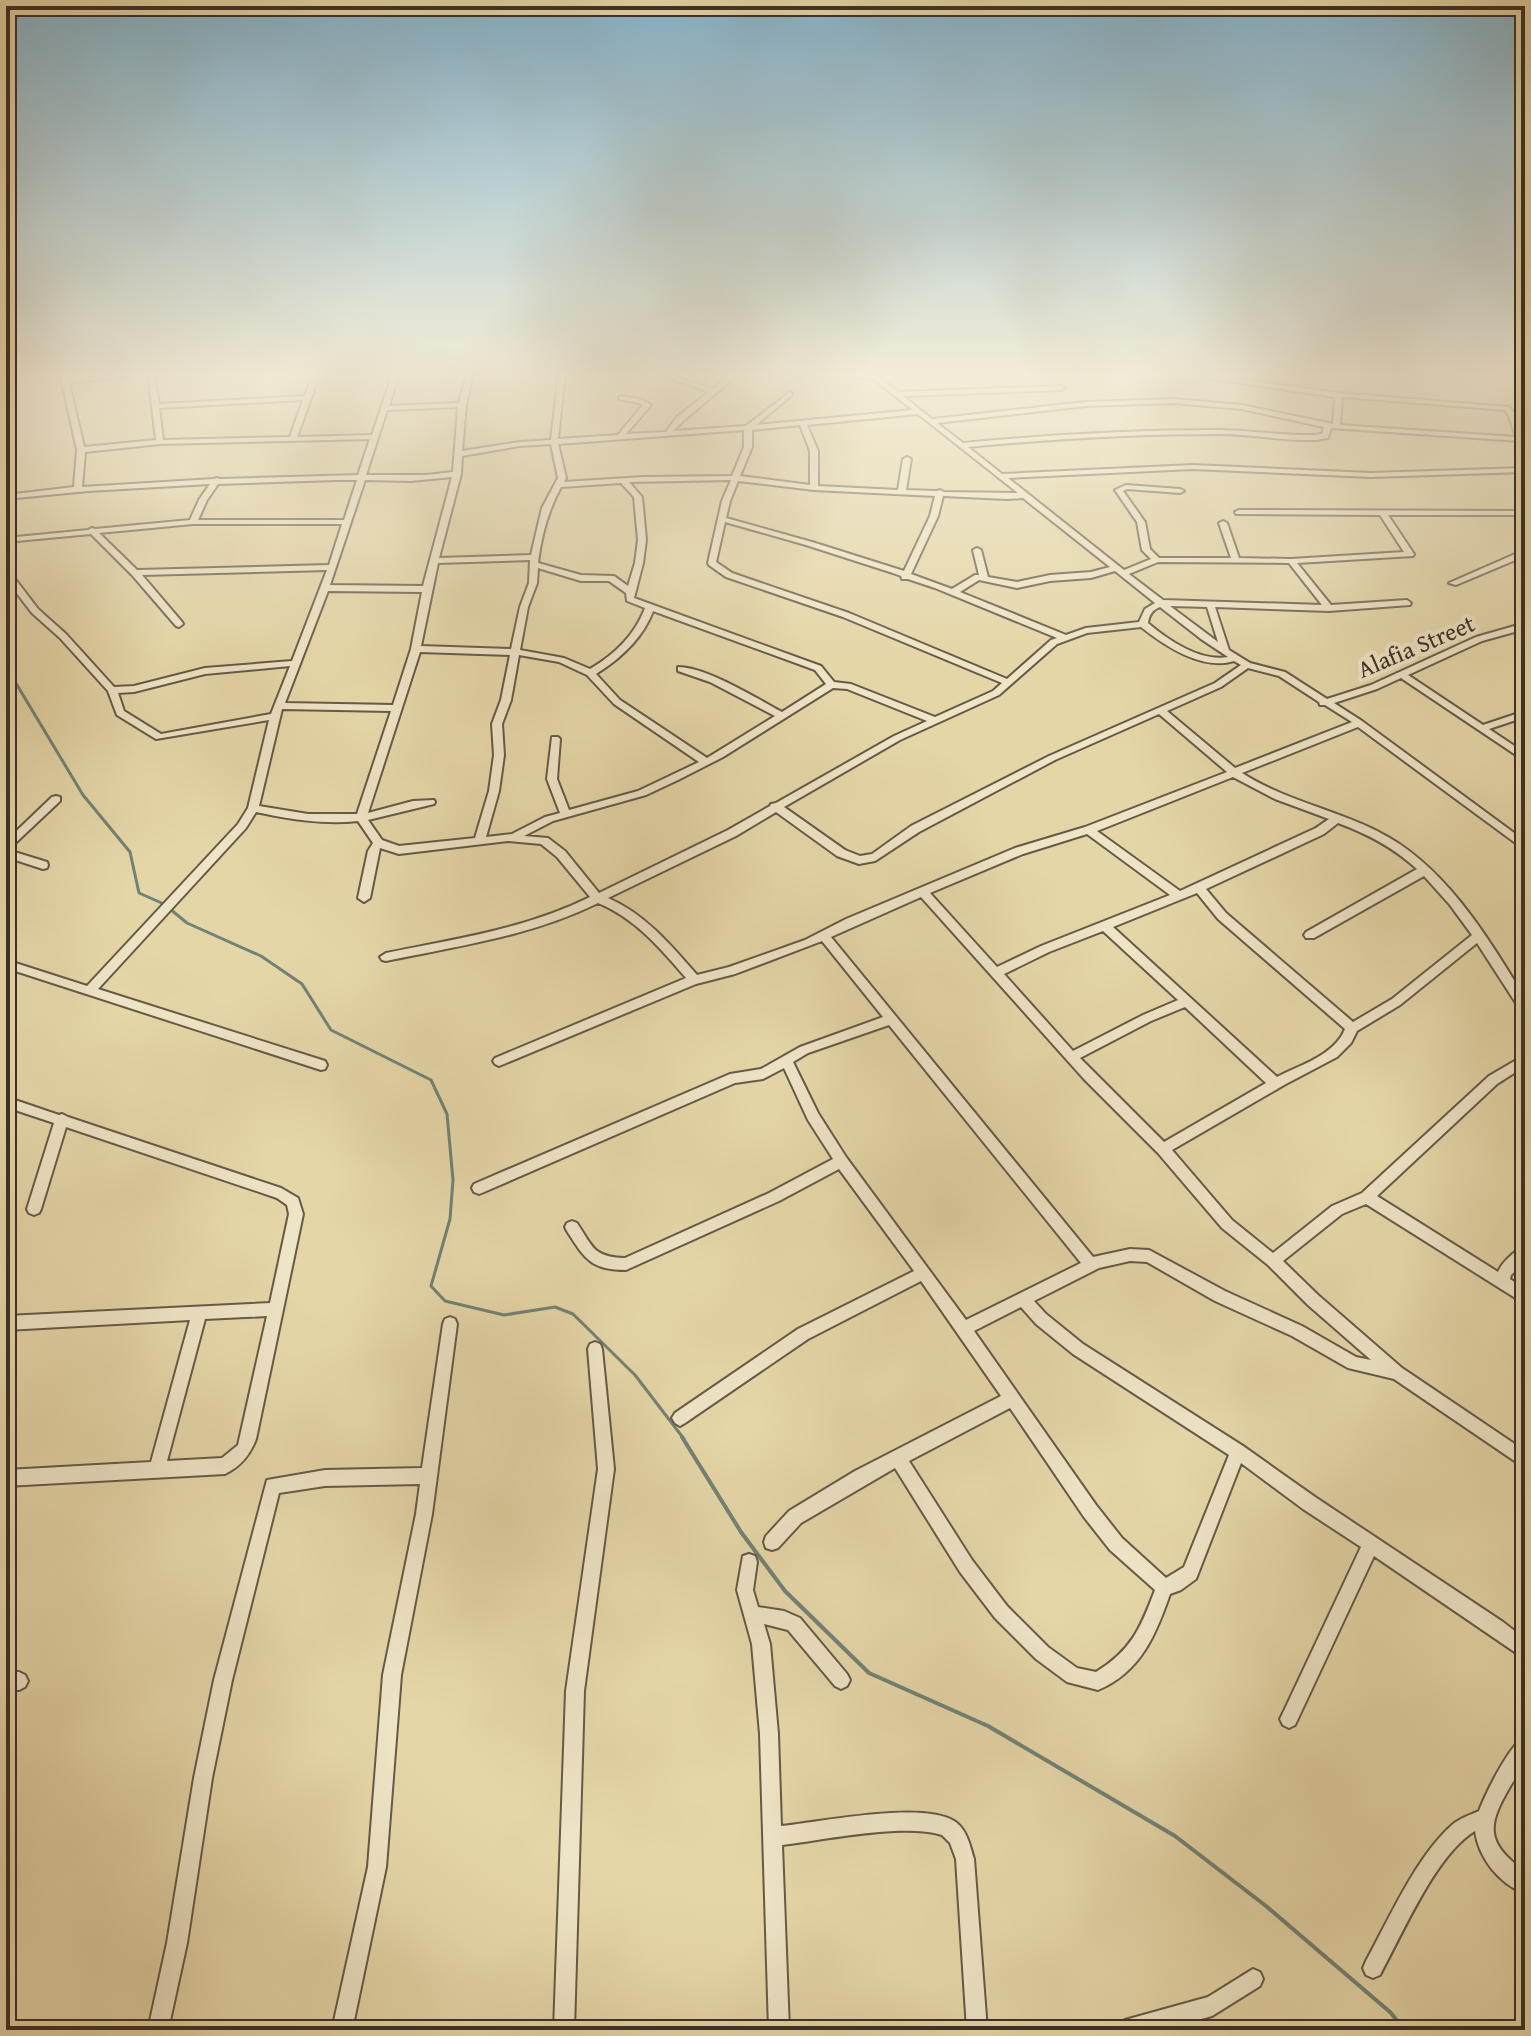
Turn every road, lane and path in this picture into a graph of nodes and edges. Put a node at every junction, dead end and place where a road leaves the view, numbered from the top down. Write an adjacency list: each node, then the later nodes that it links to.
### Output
1 (80, 468): 19 (street)
2 (366, 468): 14 (street)
3 (457, 468): 12 (street)
4 (561, 468): 18 (street)
5 (739, 468): 15 (street)
6 (814, 468): 20 (street)
7 (906, 468): 21 (street)
8 (991, 468): 13 (street)
9 (1171, 468): 13 (street)
10 (1216, 468): 11 (street)
11 (1525, 470)
12 (457, 474): 14 (street); 39 (street)
13 (1001, 476): 24 (street)
14 (364, 477): 16 (street); 31 (street)
15 (735, 478): 17 (street); 20 (street); 29 (street)
16 (217, 480): 19 (street); 30 (street)
17 (624, 481): 18 (street); 51 (street)
18 (559, 485): 40 (street)
19 (78, 487): 25 (street)
20 (814, 488): 21 (street)
21 (902, 490): 23 (street)
22 (1180, 491): 37 (street)
23 (940, 492): 24 (street); 46 (street)
24 (1025, 495): 43 (street)
25 (6, 497)
26 (1239, 512): 27 (street)
27 (1383, 513): 28 (street); 41 (street)
28 (1525, 513)
29 (722, 519): 46 (street); 71 (street)
30 (193, 522): 31 (street); 33 (street)
31 (348, 522): 42 (street)
32 (1223, 523): 38 (street)
33 (92, 530): 34 (street); 45 (street)
34 (6, 540)
35 (977, 550): 47 (street)
36 (1525, 553): 48 (street)
37 (1157, 560): 38 (street); 43 (street)
38 (1236, 560): 41 (street)
39 (434, 561): 40 (street); 50 (street)
40 (535, 561): 51 (street); 64 (street)
41 (1291, 561): 57 (street)
42 (332, 567): 45 (street); 49 (street)
43 (1120, 571): 47 (street); 53 (street)
44 (6, 573): 73 (street)
45 (135, 573): 58 (street)
46 (905, 577): 52 (street)
47 (984, 577): 52 (street)
48 (1453, 583)
49 (325, 588): 50 (street); 66 (street)
50 (427, 589): 62 (street)
51 (630, 592): 55 (street)
52 (953, 592): 61 (street)
53 (1162, 603): 56 (street); 59 (street); 63 (street)
54 (1407, 603): 57 (street)
55 (650, 607): 69 (street); 72 (street)
56 (1211, 607): 57 (street); 63 (street)
57 (1329, 608)
58 (179, 624)
59 (1143, 624): 61 (street); 65 (street)
60 (1525, 626): 70 (street, Alafia Street)
61 (1063, 637): 71 (street)
62 (416, 649): 64 (street); 75 (street)
63 (1225, 650): 65 (street)
64 (515, 652): 69 (street); 96 (street)
65 (1234, 658): 67 (street)
66 (296, 663): 73 (street); 76 (street)
67 (1247, 665): 74 (street); 77 (street)
68 (681, 669): 79 (street)
69 (590, 673): 85 (street)
70 (1401, 674): 74 (street, Alafia Street); 82 (street)
71 (1009, 683): 80 (street)
72 (831, 685): 79 (street); 80 (street)
73 (112, 690): 76 (street)
74 (1323, 703): 81 (street)
75 (396, 708): 76 (street); 92 (street)
76 (277, 711): 90 (street)
77 (1161, 711): 86 (street); 89 (street)
78 (1525, 714): 82 (street)
79 (780, 715): 85 (street)
80 (934, 720): 89 (street)
81 (1359, 723): 86 (street); 98 (street)
82 (1483, 728): 84 (street)
83 (555, 739): 91 (street)
84 (1525, 758)
85 (705, 761): 91 (street)
86 (1233, 771): 93 (street); 94 (street)
87 (56, 799): 99 (street)
88 (430, 802): 92 (street)
89 (775, 806): 105 (street)
90 (253, 808): 92 (street); 115 (street)
91 (565, 813): 95 (street)
92 (361, 818): 97 (street)
93 (1335, 820): 101 (street); 102 (street)
94 (1089, 830): 103 (street); 104 (street)
95 (505, 839): 96 (street); 105 (street)
96 (479, 842): 97 (street)
97 (378, 843): 106 (street)
98 (1525, 846)
99 (6, 850): 100 (street)
100 (43, 865)
101 (1425, 870): 108 (street); 110 (street)
102 (1199, 888): 104 (street); 119 (street)
103 (924, 893): 109 (street); 113 (street)
104 (1178, 895): 107 (street)
105 (596, 897): 111 (street); 114 (street)
106 (364, 898)
107 (1105, 926): 113 (street); 117 (street)
108 (1310, 935)
109 (824, 936): 114 (street); 118 (street)
110 (1477, 937): 116 (street); 119 (street)
111 (386, 957)
112 (6, 964): 115 (street)
113 (997, 972): 120 (street)
114 (694, 980): 122 (street)
115 (91, 989): 124 (street)
116 (1523, 1001)
117 (1186, 1002): 120 (street); 125 (street)
118 (891, 1019): 123 (street); 136 (street)
119 (1352, 1028): 125 (street)
120 (1072, 1057): 128 (street)
121 (1525, 1060): 131 (street)
122 (499, 1061)
123 (787, 1062): 129 (street); 130 (street)
124 (321, 1065)
125 (1275, 1083): 128 (street)
126 (6, 1102): 127 (street)
127 (62, 1119): 132 (street); 141 (street)
128 (1163, 1149): 135 (street)
129 (841, 1161): 133 (street); 137 (street)
130 (479, 1188)
131 (1367, 1197): 135 (street); 138 (street)
132 (34, 1209)
133 (572, 1227)
134 (1525, 1253): 138 (street)
135 (1273, 1261): 147 (street)
136 (1091, 1265): 140 (street); 147 (street)
137 (924, 1273): 145 (street); 149 (street)
138 (1502, 1281): 139 (street)
139 (1525, 1297)
140 (1023, 1299): 145 (street); 150 (street)
141 (274, 1309): 142 (street); 153 (street)
142 (199, 1313): 143 (street); 153 (street)
143 (6, 1323)
144 (450, 1324): 154 (street)
145 (962, 1329): 148 (street)
146 (595, 1349): 172 (street)
147 (1397, 1373): 152 (street)
148 (1011, 1399): 151 (street); 159 (street)
149 (680, 1418)
150 (1238, 1451): 157 (street); 159 (street)
151 (898, 1458): 156 (street); 159 (street)
152 (1525, 1460)
153 (157, 1470): 155 (street)
154 (428, 1476): 170 (street); 171 (street)
155 (6, 1478)
156 (772, 1542)
157 (1371, 1543): 161 (street); 163 (street)
158 (749, 1562): 160 (street)
159 (1164, 1587)
160 (751, 1614): 162 (street); 166 (street)
161 (1525, 1650)
162 (841, 1680)
163 (1289, 1719)
164 (1525, 1746): 165 (street)
165 (1486, 1818): 167 (street); 168 (street)
166 (771, 1837): 173 (street); 174 (street)
167 (1525, 1884)
168 (1373, 1968)
169 (1253, 1979): 175 (street)
170 (158, 2030)
171 (342, 2030)
172 (564, 2030)
173 (779, 2030)
174 (977, 2030)
175 (1126, 2030)

